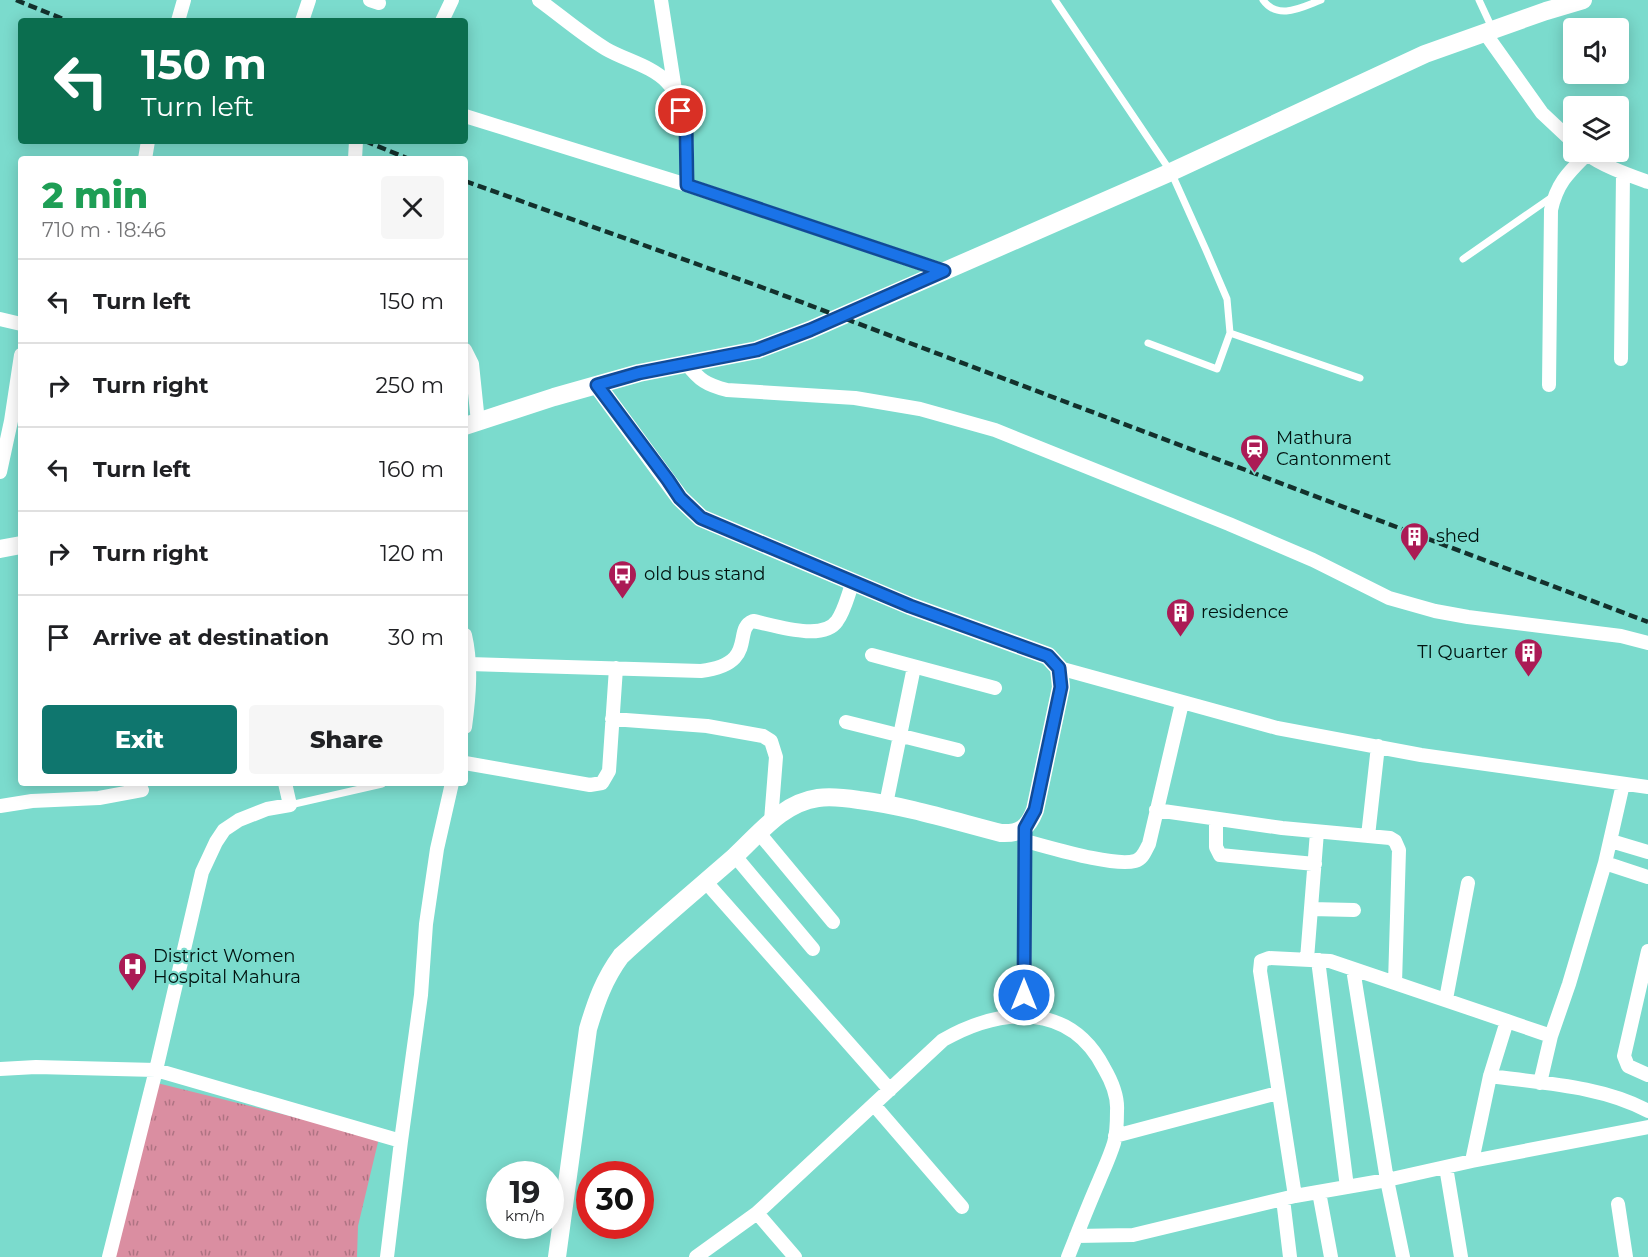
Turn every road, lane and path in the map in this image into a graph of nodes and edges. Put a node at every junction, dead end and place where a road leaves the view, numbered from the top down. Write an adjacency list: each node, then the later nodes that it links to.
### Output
1 (184, 0): 11 (street)
2 (309, 0): 12 (street)
3 (452, 0): 13 (street)
4 (539, 0): 15 (street)
5 (661, 0): 15 (street)
6 (1054, 0): 20 (lane)
7 (1263, 0): 8 (lane)
8 (1321, 0)
9 (1479, 0): 14 (lane)
10 (1583, 0): 14 (street)
11 (179, 18)
12 (303, 18)
13 (443, 18)
14 (1489, 31): 17 (street); 20 (street)
15 (677, 98): 23 (street)
16 (468, 117): 23 (street)
17 (1563, 133)
18 (1578, 162): 24 (street)
19 (1603, 162): 21 (street)
20 (1171, 172): 26 (street); 30 (lane)
21 (1623, 173): 22 (street); 33 (street)
22 (1648, 182)
23 (687, 185): 26 (street)
24 (1554, 195): 25 (lane); 37 (street)
25 (1463, 259)
26 (944, 271): 34 (street)
27 (18, 316): 28 (street)
28 (0, 319): 29 (street)
29 (18, 323)
30 (1230, 333): 31 (lane); 35 (lane)
31 (1148, 344)
32 (468, 356): 40 (street)
33 (1621, 359)
34 (687, 364): 36 (street); 45 (street)
35 (1360, 378)
36 (597, 385): 40 (street); 44 (street)
37 (1549, 385)
38 (18, 395): 39 (street)
39 (16, 422): 41 (street)
40 (472, 424)
41 (0, 472)
42 (18, 546): 43 (street)
43 (0, 549)
44 (853, 582): 50 (street); 51 (street)
45 (1648, 643)
46 (872, 655): 49 (street)
47 (468, 657): 48 (street)
48 (469, 664): 50 (street); 54 (street)
49 (914, 667): 52 (street); 57 (street)
50 (616, 668): 55 (street)
51 (1059, 668): 53 (street); 74 (street)
52 (995, 688)
53 (1182, 703): 58 (street); 70 (street)
54 (468, 704)
55 (612, 719): 60 (street); 72 (street)
56 (846, 722): 57 (street)
57 (900, 735): 59 (street); 67 (street)
58 (1378, 746): 61 (street); 75 (street)
59 (958, 750)
60 (468, 764)
61 (1623, 784): 65 (street); 76 (street)
62 (286, 786): 68 (street)
63 (373, 786): 68 (lane)
64 (451, 786): 107 (street)
65 (1648, 787)
66 (142, 790): 69 (street)
67 (886, 804): 72 (street); 74 (street)
68 (290, 805): 97 (street)
69 (0, 806)
70 (1156, 810): 71 (street); 74 (street)
71 (1216, 819): 73 (street); 80 (street)
72 (765, 827): 78 (street); 86 (street)
73 (1317, 832): 75 (street); 80 (street)
74 (1025, 834): 93 (street)
75 (1368, 836): 91 (street)
76 (1611, 841): 77 (street); 79 (street)
77 (1648, 852)
78 (735, 856): 82 (street); 87 (street)
79 (1605, 863): 81 (street); 95 (street)
80 (1315, 864): 84 (street)
81 (1648, 877)
82 (705, 881): 101 (street); 120 (street)
83 (1468, 883): 92 (street)
84 (1311, 909): 85 (street); 89 (street)
85 (1354, 910)
86 (833, 922)
87 (813, 949)
88 (1648, 951): 98 (street)
89 (1313, 960): 90 (street); 102 (street); 111 (street)
90 (1353, 969): 91 (street); 110 (street)
91 (1395, 983): 92 (street)
92 (1446, 999): 94 (street)
93 (1024, 1017): 101 (street); 106 (street)
94 (1507, 1021): 95 (street); 99 (street)
95 (1551, 1036): 100 (street)
96 (0, 1070): 97 (street)
97 (156, 1070): 107 (street); 118 (street)
98 (1648, 1075)
99 (1490, 1076): 100 (street); 108 (street)
100 (1540, 1083): 104 (street)
101 (890, 1090): 103 (street)
102 (1278, 1093): 106 (street); 113 (street)
103 (874, 1105): 115 (street); 116 (street)
104 (1648, 1111)
105 (1648, 1126): 108 (street)
106 (1115, 1136): 117 (street)
107 (400, 1141): 119 (street)
108 (1472, 1161): 109 (street)
109 (1446, 1167): 110 (street); 127 (street)
110 (1387, 1180): 111 (street); 126 (street)
111 (1347, 1187): 112 (street)
112 (1319, 1192): 113 (street); 125 (street)
113 (1289, 1198): 117 (street); 124 (street)
114 (1618, 1204): 128 (street)
115 (962, 1207)
116 (758, 1213): 121 (street); 122 (street)
117 (1076, 1236): 123 (street)
118 (109, 1257)
119 (387, 1257)
120 (557, 1257)
121 (696, 1257)
122 (795, 1257)
123 (1068, 1257)
124 (1290, 1257)
125 (1331, 1257)
126 (1403, 1257)
127 (1461, 1257)
128 (1626, 1257)

